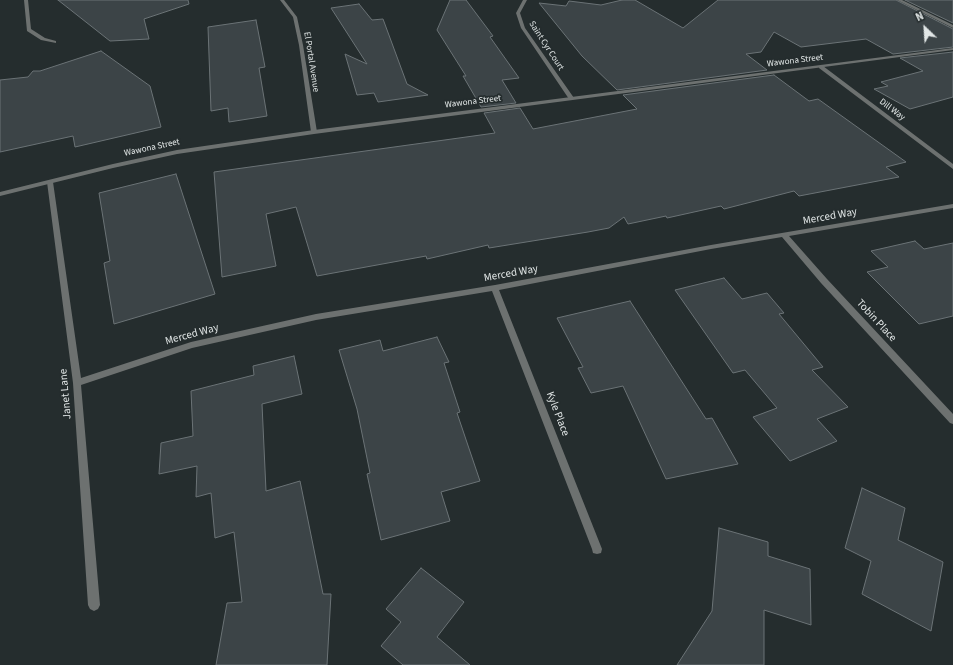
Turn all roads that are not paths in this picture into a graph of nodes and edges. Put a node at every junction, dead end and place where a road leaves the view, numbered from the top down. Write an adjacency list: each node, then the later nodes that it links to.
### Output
1 (26, 0): 6 (street)
2 (282, 0): 10 (street, El Portal Avenue)
3 (525, 0): 9 (street, Saint Cyr Court)
4 (898, 0): 5 (street)
5 (953, 27)
6 (54, 42)
7 (953, 49): 8 (street, Wawona Street)
8 (821, 67): 9 (street, Wawona Street); 11 (street, Dill Way)
9 (571, 98): 10 (street, Wawona Street)
10 (314, 132): 12 (street, Wawona Street)
11 (953, 167)
12 (50, 182): 13 (street, Wawona Street); 17 (street, Janet Lane)
13 (0, 194)
14 (953, 206): 15 (street, Merced Way)
15 (785, 236): 16 (street, Merced Way); 18 (street, Tobin Place)
16 (495, 288): 17 (street, Merced Way); 19 (street, Kyle Place)
17 (77, 383): 20 (street, Janet Lane)
18 (953, 420)
19 (597, 549)
20 (94, 605)

